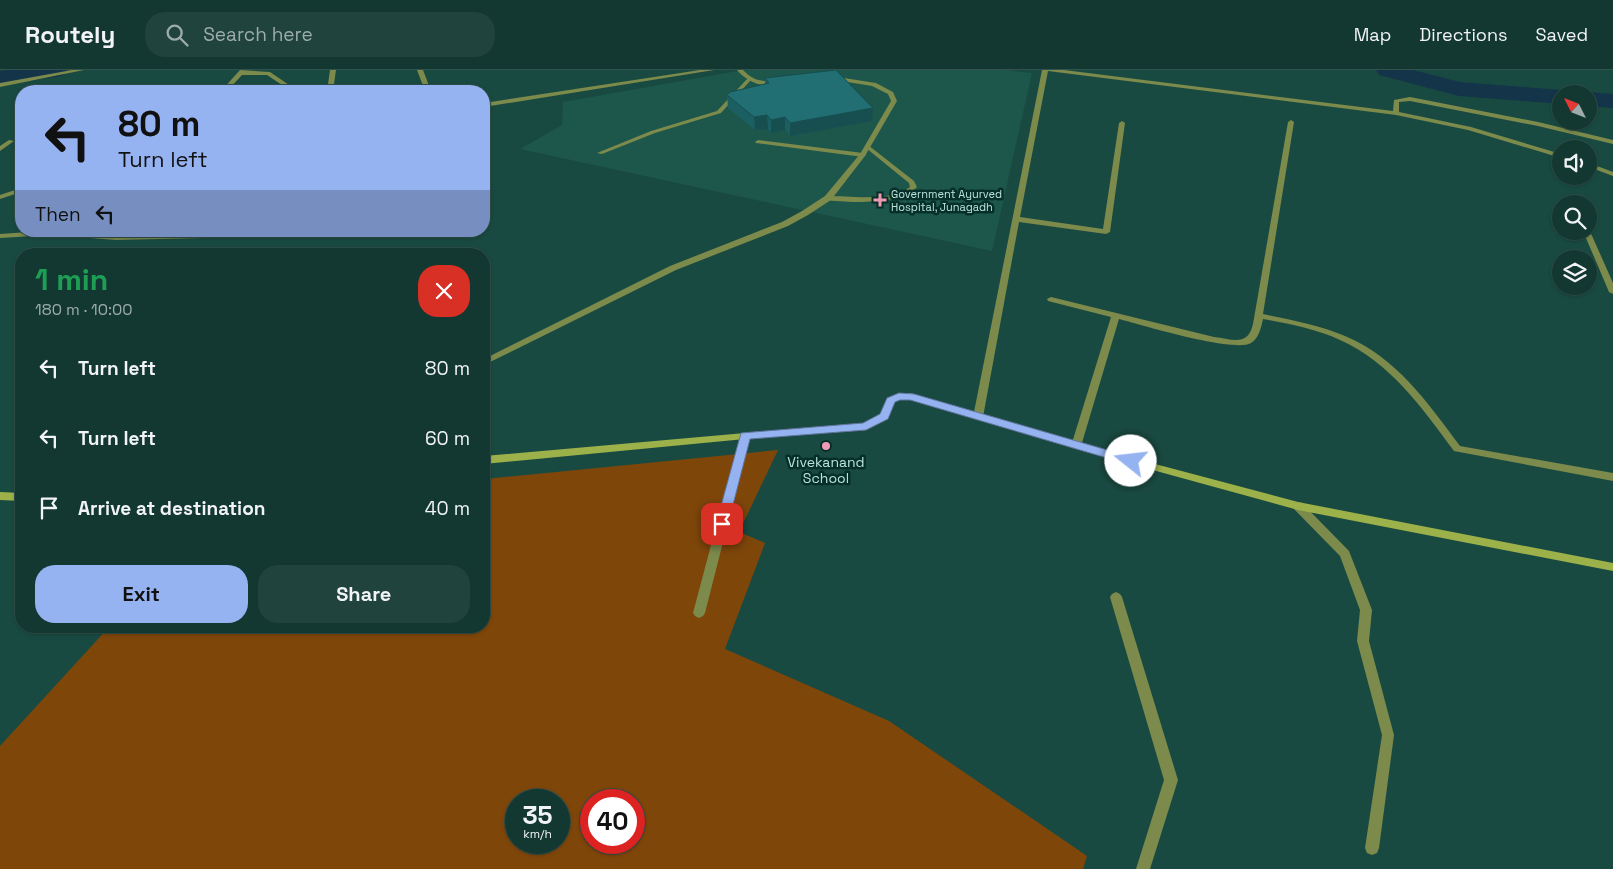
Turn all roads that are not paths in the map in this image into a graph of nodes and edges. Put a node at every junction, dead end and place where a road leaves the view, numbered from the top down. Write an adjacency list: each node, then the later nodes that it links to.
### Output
1 (81, 70): 12 (street)
2 (333, 70): 15 (street)
3 (420, 70): 16 (street)
4 (711, 70): 17 (street)
5 (740, 70): 10 (street)
6 (1046, 70): 34 (street)
7 (1050, 70): 18 (street)
8 (242, 72): 13 (street); 14 (street)
9 (820, 78): 24 (street)
10 (748, 80): 11 (street); 26 (street)
11 (783, 82)
12 (0, 85)
13 (230, 85)
14 (286, 85)
15 (331, 85)
16 (426, 85)
17 (490, 104)
18 (1396, 113): 23 (street); 27 (street)
19 (1291, 122): 43 (street)
20 (1122, 124): 34 (street)
21 (11, 141): 25 (street)
22 (758, 142): 28 (street)
23 (1613, 142)
24 (868, 147): 28 (street); 33 (street)
25 (0, 149)
26 (600, 153)
27 (1552, 153)
28 (863, 155): 33 (street)
29 (1597, 168): 30 (street)
30 (1613, 174)
31 (15, 192): 32 (street)
32 (0, 197)
33 (828, 198): 44 (street)
34 (1017, 219): 45 (street)
35 (15, 235): 36 (street)
36 (0, 236)
37 (91, 237): 38 (street)
38 (150, 237)
39 (1590, 240): 40 (street)
40 (1613, 292)
41 (1051, 299): 42 (street)
42 (1116, 315): 43 (street); 47 (street)
43 (1259, 316): 49 (street)
44 (490, 359)
45 (978, 417): 46 (street); 47 (street)
46 (745, 436): 48 (street); 55 (street)
47 (1076, 446): 52 (street)
48 (490, 459)
49 (1613, 477)
50 (0, 496): 51 (street)
51 (15, 497)
52 (1298, 506): 53 (street); 56 (street)
53 (1613, 567)
54 (1116, 597): 57 (street)
55 (698, 613)
56 (1372, 848)
57 (1143, 869)

